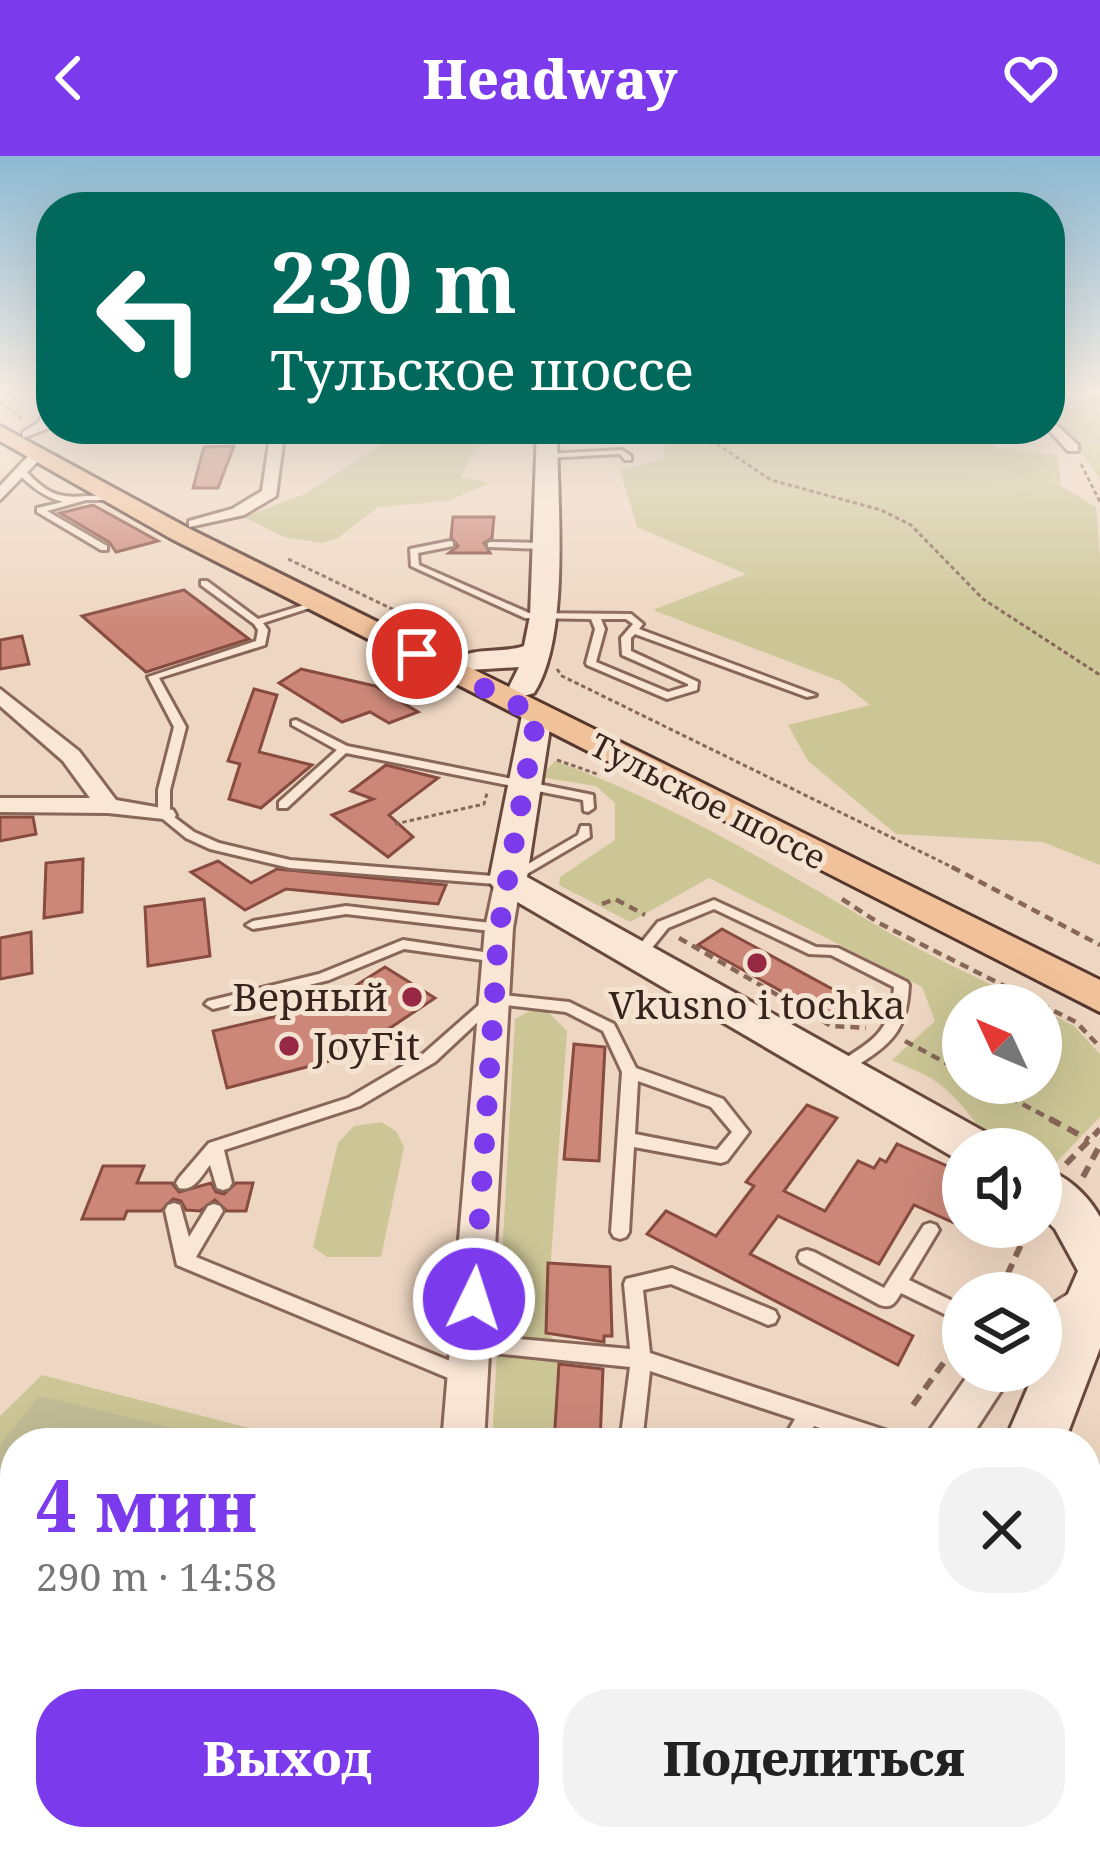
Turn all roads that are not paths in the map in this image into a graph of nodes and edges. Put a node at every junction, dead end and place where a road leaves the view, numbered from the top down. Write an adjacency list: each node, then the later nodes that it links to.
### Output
1 (56, 470): 5 (main road, Тульское шоссе)
2 (71, 470): 6 (main road, Тульское шоссе)
3 (273, 470): 6 (street)
4 (546, 470): 9 (street)
5 (100, 498): 10 (lane); 12 (main road, Тульское шоссе)
6 (195, 524): 18 (main road, Тульское шоссе)
7 (450, 544): 13 (lane)
8 (491, 545): 9 (lane)
9 (544, 546): 13 (street)
10 (104, 548)
11 (204, 583): 15 (lane)
12 (317, 604): 15 (lane); 18 (main road, Тульское шоссе)
13 (543, 616): 14 (lane); 18 (street)
14 (595, 616): 16 (lane); 17 (lane)
15 (257, 622): 29 (lane)
16 (600, 629): 17 (lane); 17 (lane)
17 (630, 632): 20 (lane)
18 (531, 674): 23 (main road, Тульское шоссе); 24 (street); 35 (main road, Тульское шоссе)
19 (0, 695): 27 (street)
20 (811, 695)
21 (296, 723): 22 (lane)
22 (344, 749): 24 (lane); 26 (lane)
23 (607, 763): 24 (street); 36 (main road, Тульское шоссе)
24 (526, 771): 28 (lane); 31 (street)
25 (0, 805): 27 (street)
26 (283, 805)
27 (108, 806): 29 (street)
28 (588, 808)
29 (164, 815): 31 (lane)
30 (585, 829): 31 (lane)
31 (508, 881): 33 (street); 34 (street)
32 (253, 926): 33 (lane)
33 (498, 943): 37 (street); 38 (lane)
34 (638, 956): 39 (street); 39 (lane)
35 (1100, 968)
36 (1100, 998)
37 (494, 999): 40 (lane); 43 (lane); 59 (street)
38 (213, 1004)
39 (839, 1070): 41 (street)
40 (630, 1072): 42 (lane); 42 (lane)
41 (942, 1129)
42 (626, 1139): 50 (lane)
43 (215, 1147): 44 (lane); 45 (lane)
44 (184, 1183)
45 (223, 1183)
46 (1062, 1194): 53 (street)
47 (174, 1210): 52 (lane)
48 (214, 1210): 52 (lane)
49 (930, 1230): 54 (lane)
50 (620, 1232)
51 (807, 1257): 54 (lane)
52 (184, 1260): 59 (lane)
53 (1098, 1279): 56 (street); 67 (street)
54 (897, 1283): 55 (lane)
55 (942, 1306)
56 (1062, 1313)
57 (768, 1317): 58 (lane)
58 (641, 1358): 59 (lane); 61 (lane); 63 (lane)
59 (470, 1360): 62 (street)
60 (979, 1392): 66 (street)
61 (808, 1415): 64 (lane); 65 (lane)
62 (464, 1428)
63 (633, 1428)
64 (801, 1428)
65 (848, 1428)
66 (953, 1428)
67 (1040, 1428)

